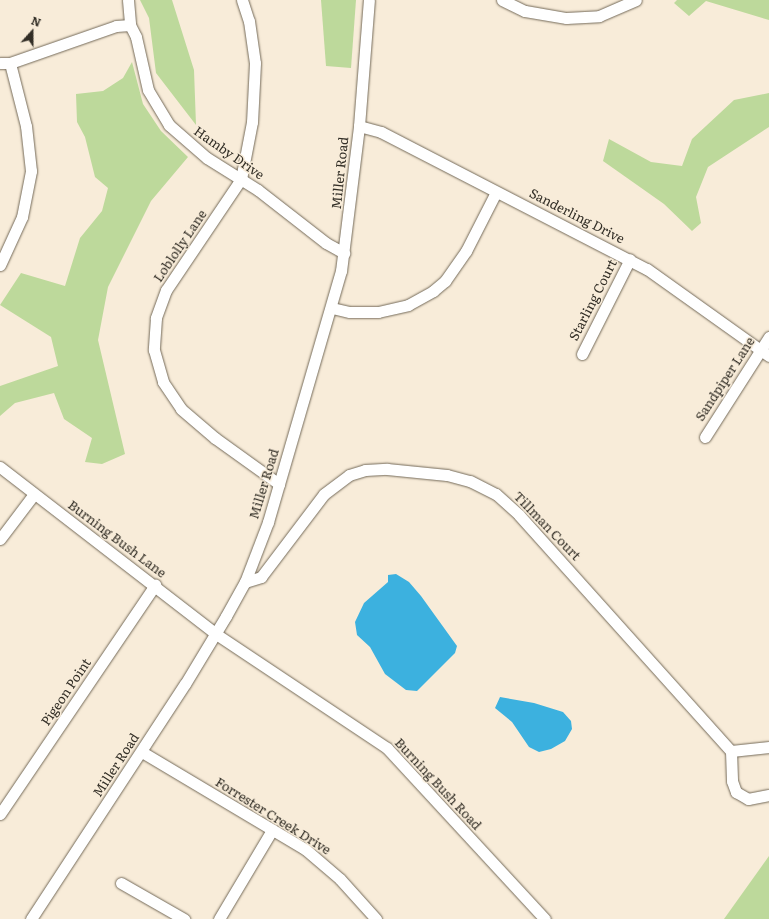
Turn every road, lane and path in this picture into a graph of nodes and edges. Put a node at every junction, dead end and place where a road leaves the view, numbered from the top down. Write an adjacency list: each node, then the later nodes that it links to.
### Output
1 (128, 0): 6 (street, Hamby Drive)
2 (242, 0): 9 (street, Loblolly Lane)
3 (369, 0): 8 (street, Miller Road)
4 (502, 0): 5 (street)
5 (636, 0)
6 (130, 25): 7 (street); 9 (street, Hamby Drive)
7 (5, 63): 13 (street)
8 (359, 126): 10 (street, Sanderling Drive); 11 (street, Miller Road)
9 (241, 179): 11 (street, Hamby Drive); 20 (street, Loblolly Lane)
10 (496, 192): 12 (street, Sanderling Drive); 14 (street)
11 (344, 253): 14 (street, Miller Road)
12 (630, 259): 16 (street, Sanderling Drive); 17 (street, Starling Court)
13 (0, 266)
14 (332, 308): 20 (street, Miller Road)
15 (769, 337): 16 (street, Sandpiper Lane)
16 (765, 353): 18 (street, Sandpiper Lane)
17 (582, 354)
18 (705, 437)
19 (0, 467): 21 (street, Burning Bush Lane)
20 (279, 484): 23 (street, Miller Road)
21 (34, 494): 22 (street); 24 (street, Burning Bush Lane)
22 (0, 539)
23 (245, 582): 25 (street, Miller Road); 27 (street, Tillman Court)
24 (155, 585): 25 (street, Burning Bush Lane); 30 (street, Pigeon Point)
25 (216, 634): 28 (street, Miller Road); 37 (street, Burning Bush Road)
26 (769, 748): 27 (street)
27 (731, 751): 29 (street)
28 (142, 752): 31 (street, Forrester Creek Drive); 33 (street, Miller Road)
29 (769, 795)
30 (0, 814)
31 (272, 830): 35 (street); 36 (street, Forrester Creek Drive)
32 (121, 883): 34 (street)
33 (31, 919)
34 (184, 919)
35 (219, 919)
36 (376, 919)
37 (544, 919)

